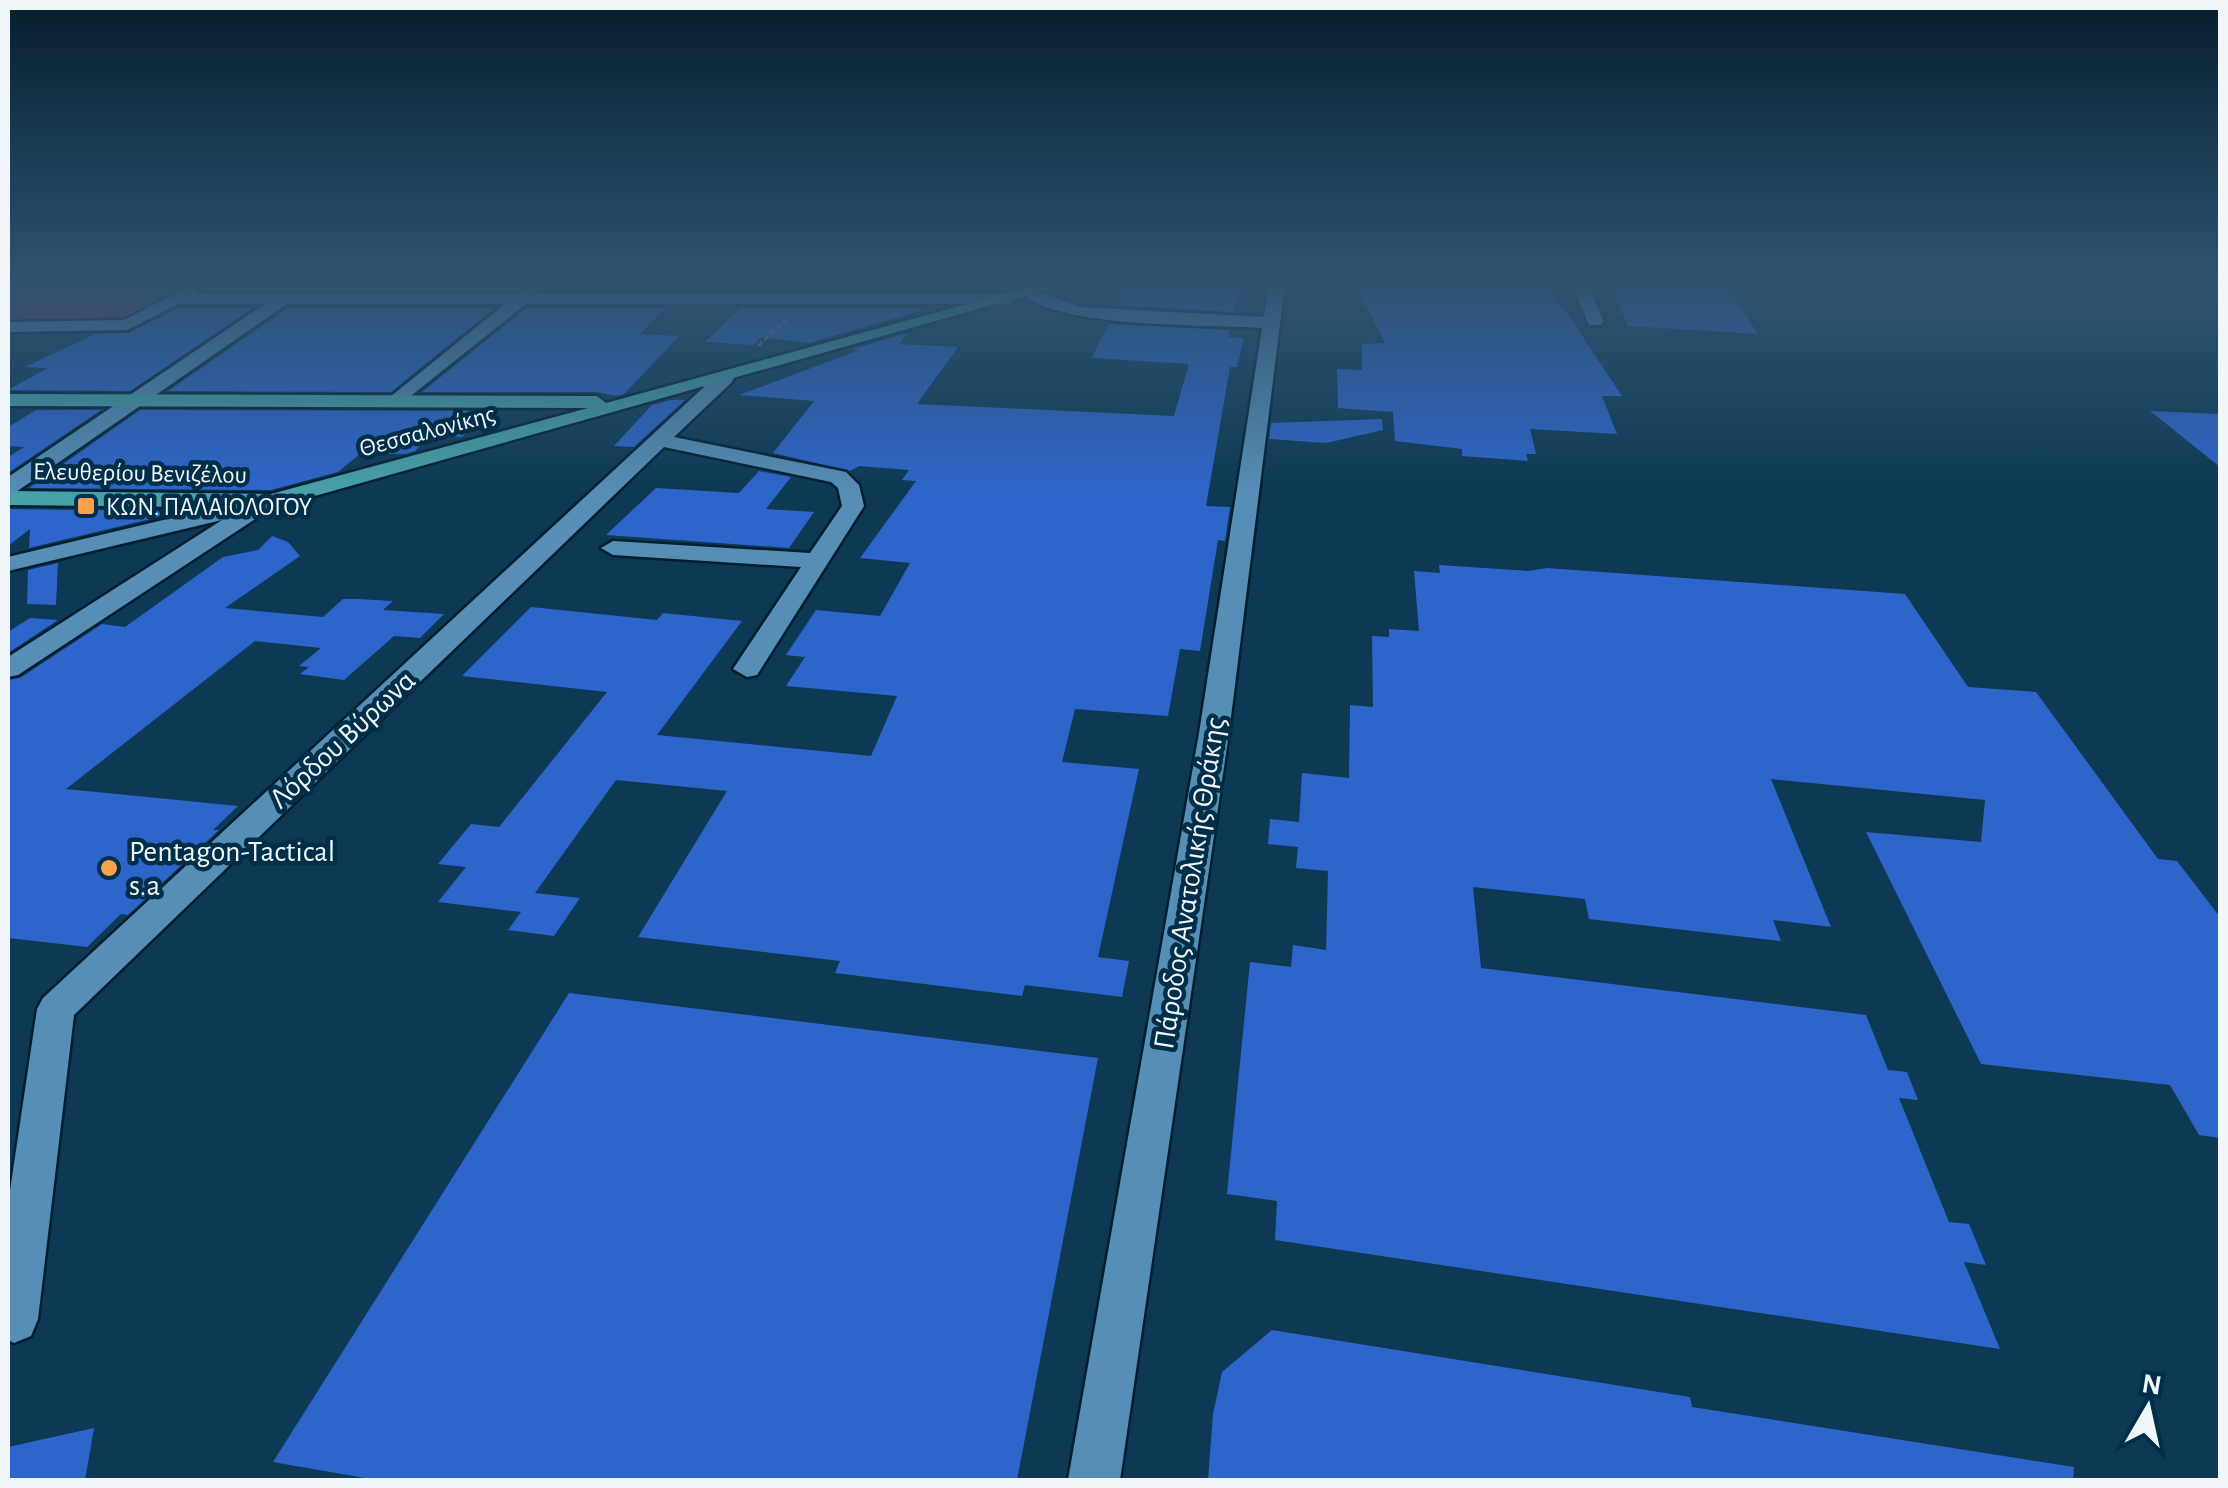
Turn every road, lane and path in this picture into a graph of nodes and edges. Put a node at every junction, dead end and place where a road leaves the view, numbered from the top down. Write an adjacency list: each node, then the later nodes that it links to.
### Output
1 (202, 353): 8 (street)
2 (455, 353): 9 (street)
3 (750, 353): 6 (path)
4 (806, 353): 6 (main road, Θεσσαλονίκης)
5 (1267, 353): 21 (street, Πάροδος Ανατολικής Θράκης)
6 (724, 378): 10 (main road, Θεσσαλονίκης); 11 (street, Λόρδου Βύρωνα)
7 (8, 400): 8 (main road)
8 (132, 400): 9 (main road); 12 (street)
9 (397, 401): 10 (main road)
10 (635, 402): 14 (main road, Θεσσαλονίκης)
11 (658, 440): 16 (street); 20 (street, Λόρδου Βύρωνα)
12 (8, 487)
13 (8, 498): 14 (main road, Ελευθερίου Βενιζέλου)
14 (268, 502): 17 (street); 18 (street)
15 (613, 548): 16 (street)
16 (815, 561): 19 (street)
17 (8, 564)
18 (8, 669)
19 (747, 669)
20 (14, 1319)
21 (1094, 1480)

